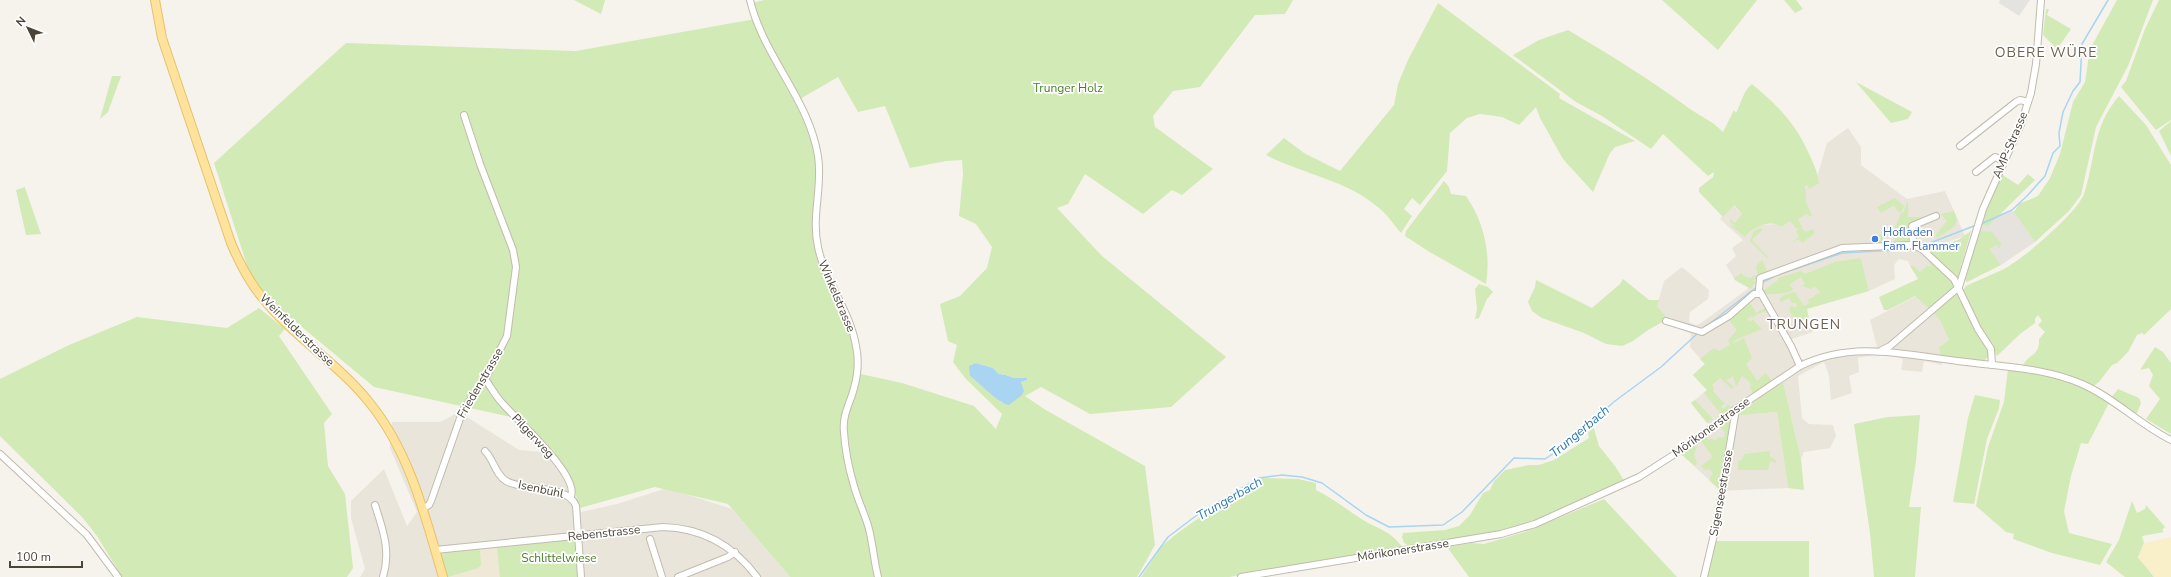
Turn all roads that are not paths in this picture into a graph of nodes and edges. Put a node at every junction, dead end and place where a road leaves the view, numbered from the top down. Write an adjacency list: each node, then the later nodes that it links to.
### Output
1 (155, 0): 24 (main road, Weinfelderstrasse)
2 (750, 0): 36 (street, Winkelstrasse)
3 (2041, 0): 4 (street, AMP-Strasse)
4 (2028, 102): 6 (street); 7 (street, AMP-Strasse)
5 (464, 115): 17 (street, Friedenstrasse)
6 (1960, 146)
7 (2004, 161): 8 (street); 11 (street, AMP-Strasse)
8 (1976, 172)
9 (1927, 211): 10 (street)
10 (1917, 246): 11 (street); 12 (street)
11 (1959, 286): 14 (street); 15 (street)
12 (1760, 292): 13 (street); 16 (street)
13 (1666, 321)
14 (1881, 350): 15 (street, Mörikonerstrasse); 16 (street, Mörikonerstrasse)
15 (1992, 365): 19 (street, Mörikonerstrasse)
16 (1800, 366): 18 (street, Mörikonerstrasse)
17 (485, 379): 22 (street, Pilgerweg); 24 (street, Friedenstrasse)
18 (1736, 409): 37 (street, Mörikonerstrasse); 38 (street, Sigenseestrasse)
19 (2171, 440)
20 (485, 451): 22 (street, Isenbühl)
21 (0, 454): 29 (street)
22 (571, 496): 25 (street, Isenbühl)
23 (375, 505): 30 (street)
24 (422, 509): 27 (main road, Weinfelderstrasse)
25 (579, 536): 27 (street, Rebenstrasse); 28 (street, Rebenstrasse); 32 (street, Isenbühl)
26 (650, 539): 33 (street)
27 (435, 550): 31 (main road, Weinfelderstrasse)
28 (735, 552): 34 (street); 35 (street, Rebenstrasse)
29 (118, 577)
30 (383, 577)
31 (443, 577)
32 (581, 577)
33 (662, 577)
34 (678, 577)
35 (757, 577)
36 (878, 577)
37 (1241, 577)
38 (1704, 577)

